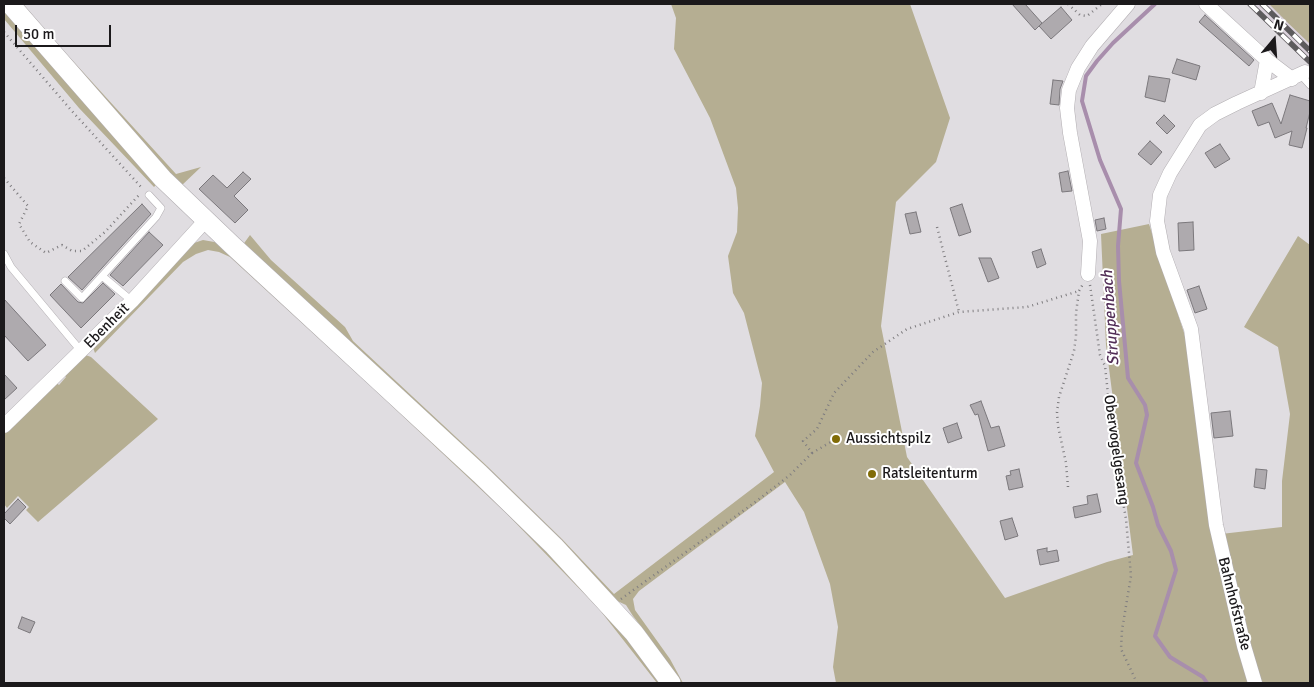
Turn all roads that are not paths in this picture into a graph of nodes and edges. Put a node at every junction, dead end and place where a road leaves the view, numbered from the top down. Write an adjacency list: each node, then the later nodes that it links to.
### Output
1 (10, 4): 8 (main road)
2 (1128, 4): 11 (street)
3 (1206, 4): 4 (street)
4 (1267, 60): 5 (street); 6 (street)
5 (1302, 78): 6 (street)
6 (1261, 93): 18 (street, Bahnhofstraße)
7 (149, 195): 12 (lane)
8 (205, 220): 14 (street, Ebenheit); 17 (main road)
9 (4, 254): 10 (lane)
10 (8, 266): 15 (lane)
11 (1088, 274)
12 (102, 276): 13 (lane); 14 (lane)
13 (65, 281)
14 (132, 301): 15 (street, Ebenheit)
15 (82, 352): 16 (street, Ebenheit)
16 (4, 426)
17 (670, 683)
18 (1255, 683)

